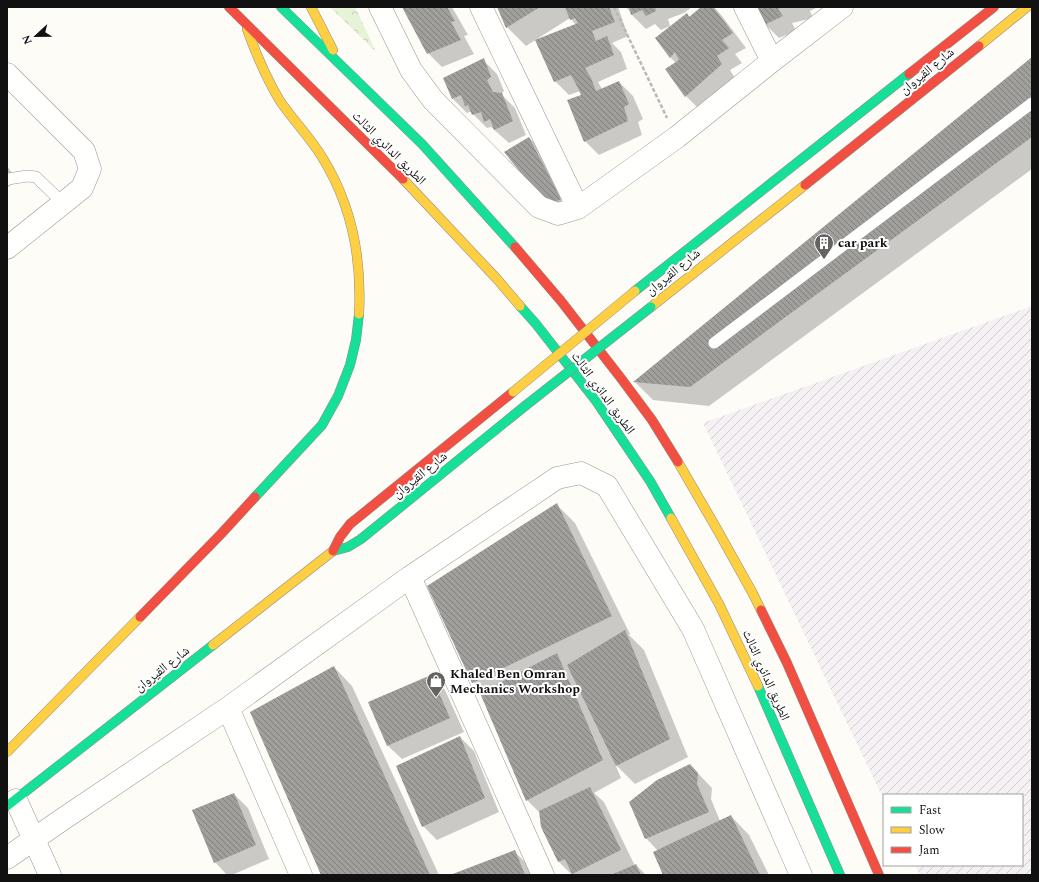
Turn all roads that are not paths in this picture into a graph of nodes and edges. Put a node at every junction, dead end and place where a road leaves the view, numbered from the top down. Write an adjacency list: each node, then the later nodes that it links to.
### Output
1 (229, 7): 10 (main road, الطريق الدائري الثالث)
2 (281, 7): 12 (main road, الطريق الدائري الثالث)
3 (311, 7): 12 (main road)
4 (380, 7): 17 (street)
5 (481, 7): 17 (street)
6 (745, 7): 11 (street)
7 (842, 7): 11 (street)
8 (994, 7): 20 (main road, شارع القيروان, bridge)
9 (1026, 7): 20 (main road, شارع القيروان, bridge)
10 (244, 22): 23 (main road); 31 (main road, الطريق الدائري الثالث)
11 (772, 61): 17 (street)
12 (341, 66): 32 (main road, الطريق الدائري الثالث)
13 (7, 74): 16 (street)
14 (1032, 103): 19 (lane)
15 (7, 180): 16 (lane)
16 (63, 203): 18 (street)
17 (578, 208)
18 (7, 248)
19 (714, 343)
20 (333, 551): 24 (main road, شارع القيروان)
21 (410, 577): 22 (street); 29 (street); 30 (street)
22 (228, 708): 25 (street); 28 (street)
23 (7, 752)
24 (11, 803): 25 (street)
25 (34, 839): 26 (street); 27 (street)
26 (7, 858)
27 (50, 875)
28 (301, 875)
29 (543, 875)
30 (801, 875)
31 (840, 875)
32 (879, 875)

